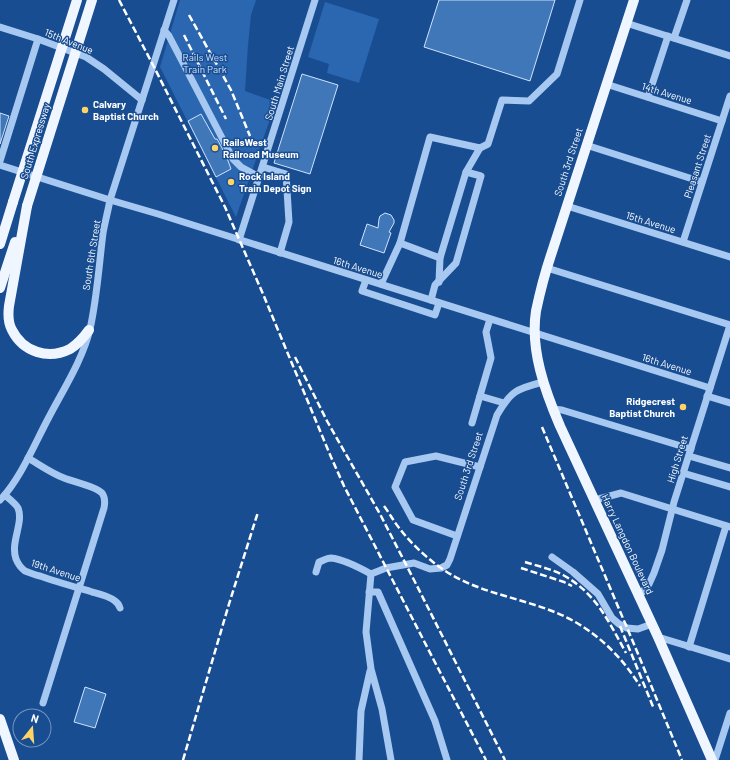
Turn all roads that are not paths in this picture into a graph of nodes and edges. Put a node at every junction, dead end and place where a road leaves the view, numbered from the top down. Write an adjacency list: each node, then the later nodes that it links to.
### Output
1 (77, 0): 33 (main road, South Expressway, bridge)
2 (92, 0): 28 (main road, South Expressway, bridge)
3 (174, 0): 10 (street, South 6th Street)
4 (315, 0): 23 (street, South Main Street)
5 (580, 0): 20 (street)
6 (634, 0): 8 (main road, South 3rd Street)
7 (687, 0): 11 (street)
8 (626, 23): 11 (street); 14 (main road, South 3rd Street)
9 (0, 27): 12 (street, 15th Avenue)
10 (164, 30): 17 (street, South 6th Street); 25 (street)
11 (671, 37): 13 (street); 16 (street)
12 (38, 39): 17 (street, 15th Avenue); 21 (street)
13 (730, 56)
14 (606, 84): 16 (street, 14th Avenue); 19 (main road, South 3rd Street)
15 (730, 96): 18 (street, Pleasant Street)
16 (648, 97): 18 (street, 14th Avenue)
17 (142, 100): 27 (street, South 6th Street)
18 (722, 121): 26 (street, Pleasant Street)
19 (586, 145): 26 (street); 29 (main road, South 3rd Street)
20 (480, 148): 24 (street); 32 (street)
21 (0, 161)
22 (0, 165): 27 (street, 16th Avenue)
23 (263, 167): 25 (street, South Main Street); 34 (street)
24 (466, 172): 36 (street); 39 (street)
25 (259, 177): 30 (street, South Main Street)
26 (702, 182): 31 (street, Pleasant Street)
27 (110, 200): 30 (street, 16th Avenue); 47 (street, South 6th Street)
28 (27, 206): 41 (main road, South Expressway); 47 (main road)
29 (567, 206): 31 (street, 15th Avenue); 37 (main road, South 3rd Street)
30 (240, 240): 34 (street, 16th Avenue)
31 (683, 242): 35 (street, 15th Avenue)
32 (400, 243): 36 (street); 40 (street)
33 (0, 244)
34 (280, 253): 38 (street, 16th Avenue)
35 (730, 257)
36 (440, 258): 39 (street)
37 (547, 268): 46 (street); 48 (main road, South 3rd Street)
38 (366, 280): 40 (street, 16th Avenue); 42 (street)
39 (439, 282): 43 (street)
40 (384, 285): 42 (street); 43 (street, 16th Avenue)
41 (0, 288)
42 (383, 298): 44 (street)
43 (431, 300): 44 (street, 16th Avenue)
44 (439, 303): 45 (street, 16th Avenue)
45 (490, 319): 48 (street, 16th Avenue); 51 (street)
46 (730, 325): 50 (street, High Street)
47 (90, 330): 58 (street, South 6th Street)
48 (535, 333): 49 (main road, Harry Langdon Boulevard); 50 (street, 16th Avenue)
49 (543, 382): 53 (street, South 3rd Street); 55 (main road, Harry Langdon Boulevard)
50 (710, 388): 52 (street, High Street)
51 (480, 396): 53 (street); 56 (street)
52 (708, 396): 54 (street); 57 (street, High Street)
53 (504, 403): 59 (street, South 3rd Street)
54 (730, 403)
55 (552, 409): 57 (street); 64 (main road, Harry Langdon Boulevard)
56 (472, 423)
57 (690, 453): 60 (street); 61 (street, High Street)
58 (28, 458): 63 (street, South 6th Street); 71 (street)
59 (480, 467): 67 (street, South 3rd Street); 67 (street)
60 (730, 468)
61 (683, 474): 62 (street); 65 (street, High Street)
62 (730, 487)
63 (2, 498): 71 (street, 19th Avenue)
64 (595, 500): 65 (street); 73 (main road, Harry Langdon Boulevard)
65 (673, 509): 66 (street); 73 (street, High Street)
66 (728, 527): 77 (street)
67 (457, 536): 70 (street, South 3rd Street)
68 (552, 557): 75 (street)
69 (316, 572): 70 (street)
70 (371, 574): 72 (street)
71 (79, 588): 74 (street, 19th Avenue); 80 (street)
72 (369, 592): 79 (street); 86 (street)
73 (639, 596): 75 (main road, Harry Langdon Boulevard)
74 (120, 608)
75 (652, 624): 76 (main road, Harry Langdon Boulevard)
76 (658, 638): 77 (street); 87 (main road, Harry Langdon Boulevard)
77 (689, 647): 78 (street)
78 (730, 659)
79 (371, 669): 84 (street); 85 (street)
80 (43, 703)
81 (730, 713): 88 (street)
82 (0, 719): 83 (main road)
83 (14, 760)
84 (359, 760)
85 (391, 760)
86 (447, 760)
87 (712, 760)
88 (715, 760)

